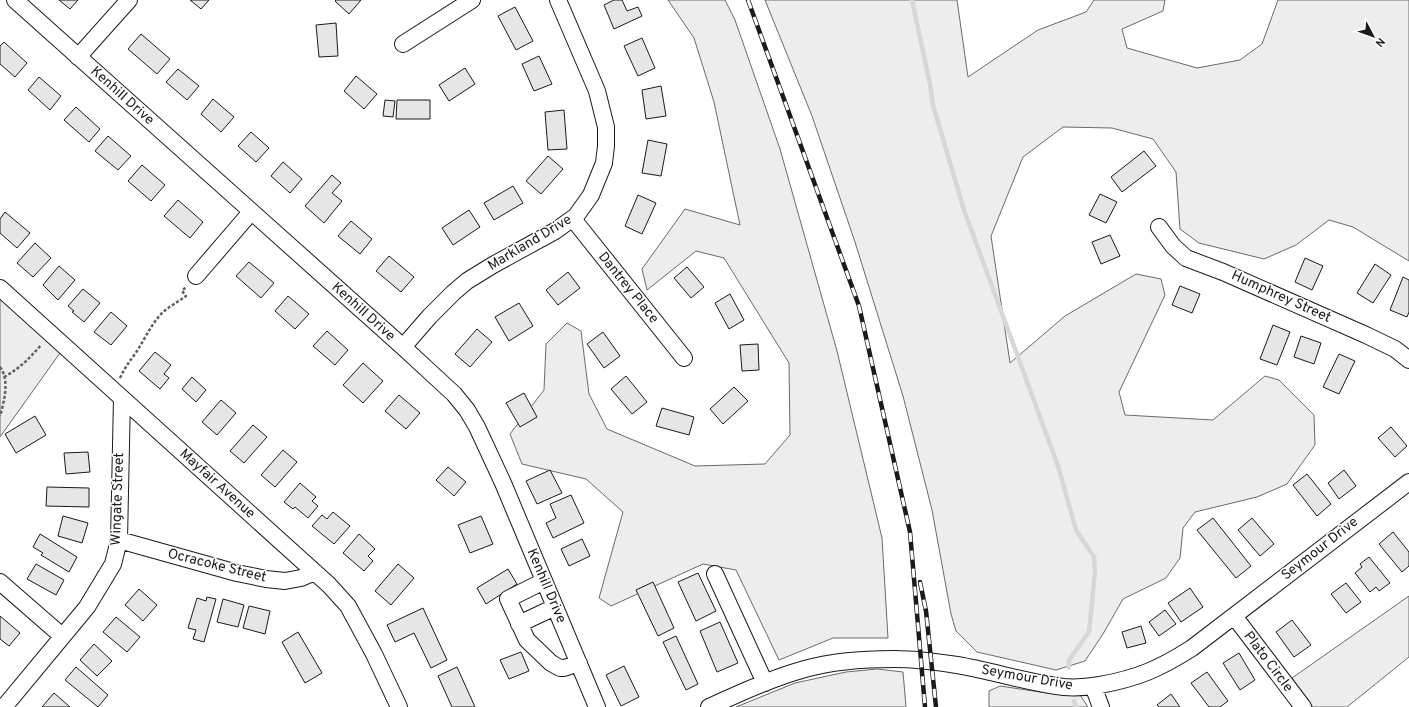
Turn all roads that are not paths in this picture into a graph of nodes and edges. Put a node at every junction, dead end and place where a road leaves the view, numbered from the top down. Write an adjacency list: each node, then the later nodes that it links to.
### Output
1 (15, 0): 6 (street, Kenhill Drive)
2 (129, 0): 6 (street)
3 (472, 0): 5 (street)
4 (558, 0): 8 (street, Markland Drive)
5 (404, 44)
6 (78, 57): 7 (street, Kenhill Drive)
7 (251, 212): 10 (street); 12 (street, Kenhill Drive)
8 (572, 219): 12 (street, Markland Drive); 13 (street, Dantrey Place)
9 (1159, 227): 14 (street, Humphrey Street)
10 (196, 276)
11 (0, 288): 15 (street, Mayfair Avenue)
12 (403, 347): 20 (street, Kenhill Drive)
13 (684, 358)
14 (1409, 360)
15 (117, 393): 17 (street, Wingate Street); 18 (street, Mayfair Avenue)
16 (1409, 482): 23 (street, Seymour Drive)
17 (119, 540): 18 (street, Ocracoke Street); 25 (street, Wingate Street)
18 (315, 572): 30 (street, Mayfair Avenue)
19 (715, 574): 27 (street)
20 (544, 581): 22 (street, Kenhill Drive); 24 (street)
21 (0, 582): 25 (street)
22 (555, 607): 24 (street); 26 (street, Kenhill Drive)
23 (1234, 616): 28 (street, Seymour Drive); 34 (street, Plato Circle)
24 (519, 624): 26 (street)
25 (62, 636): 29 (street, Wingate Street)
26 (579, 663): 31 (street, Kenhill Drive)
27 (765, 683): 28 (street, Seymour Drive); 32 (street, Seymour Drive)
28 (1093, 686): 33 (street)
29 (4, 707)
30 (399, 707)
31 (597, 707)
32 (709, 707)
33 (1101, 707)
34 (1303, 707)

